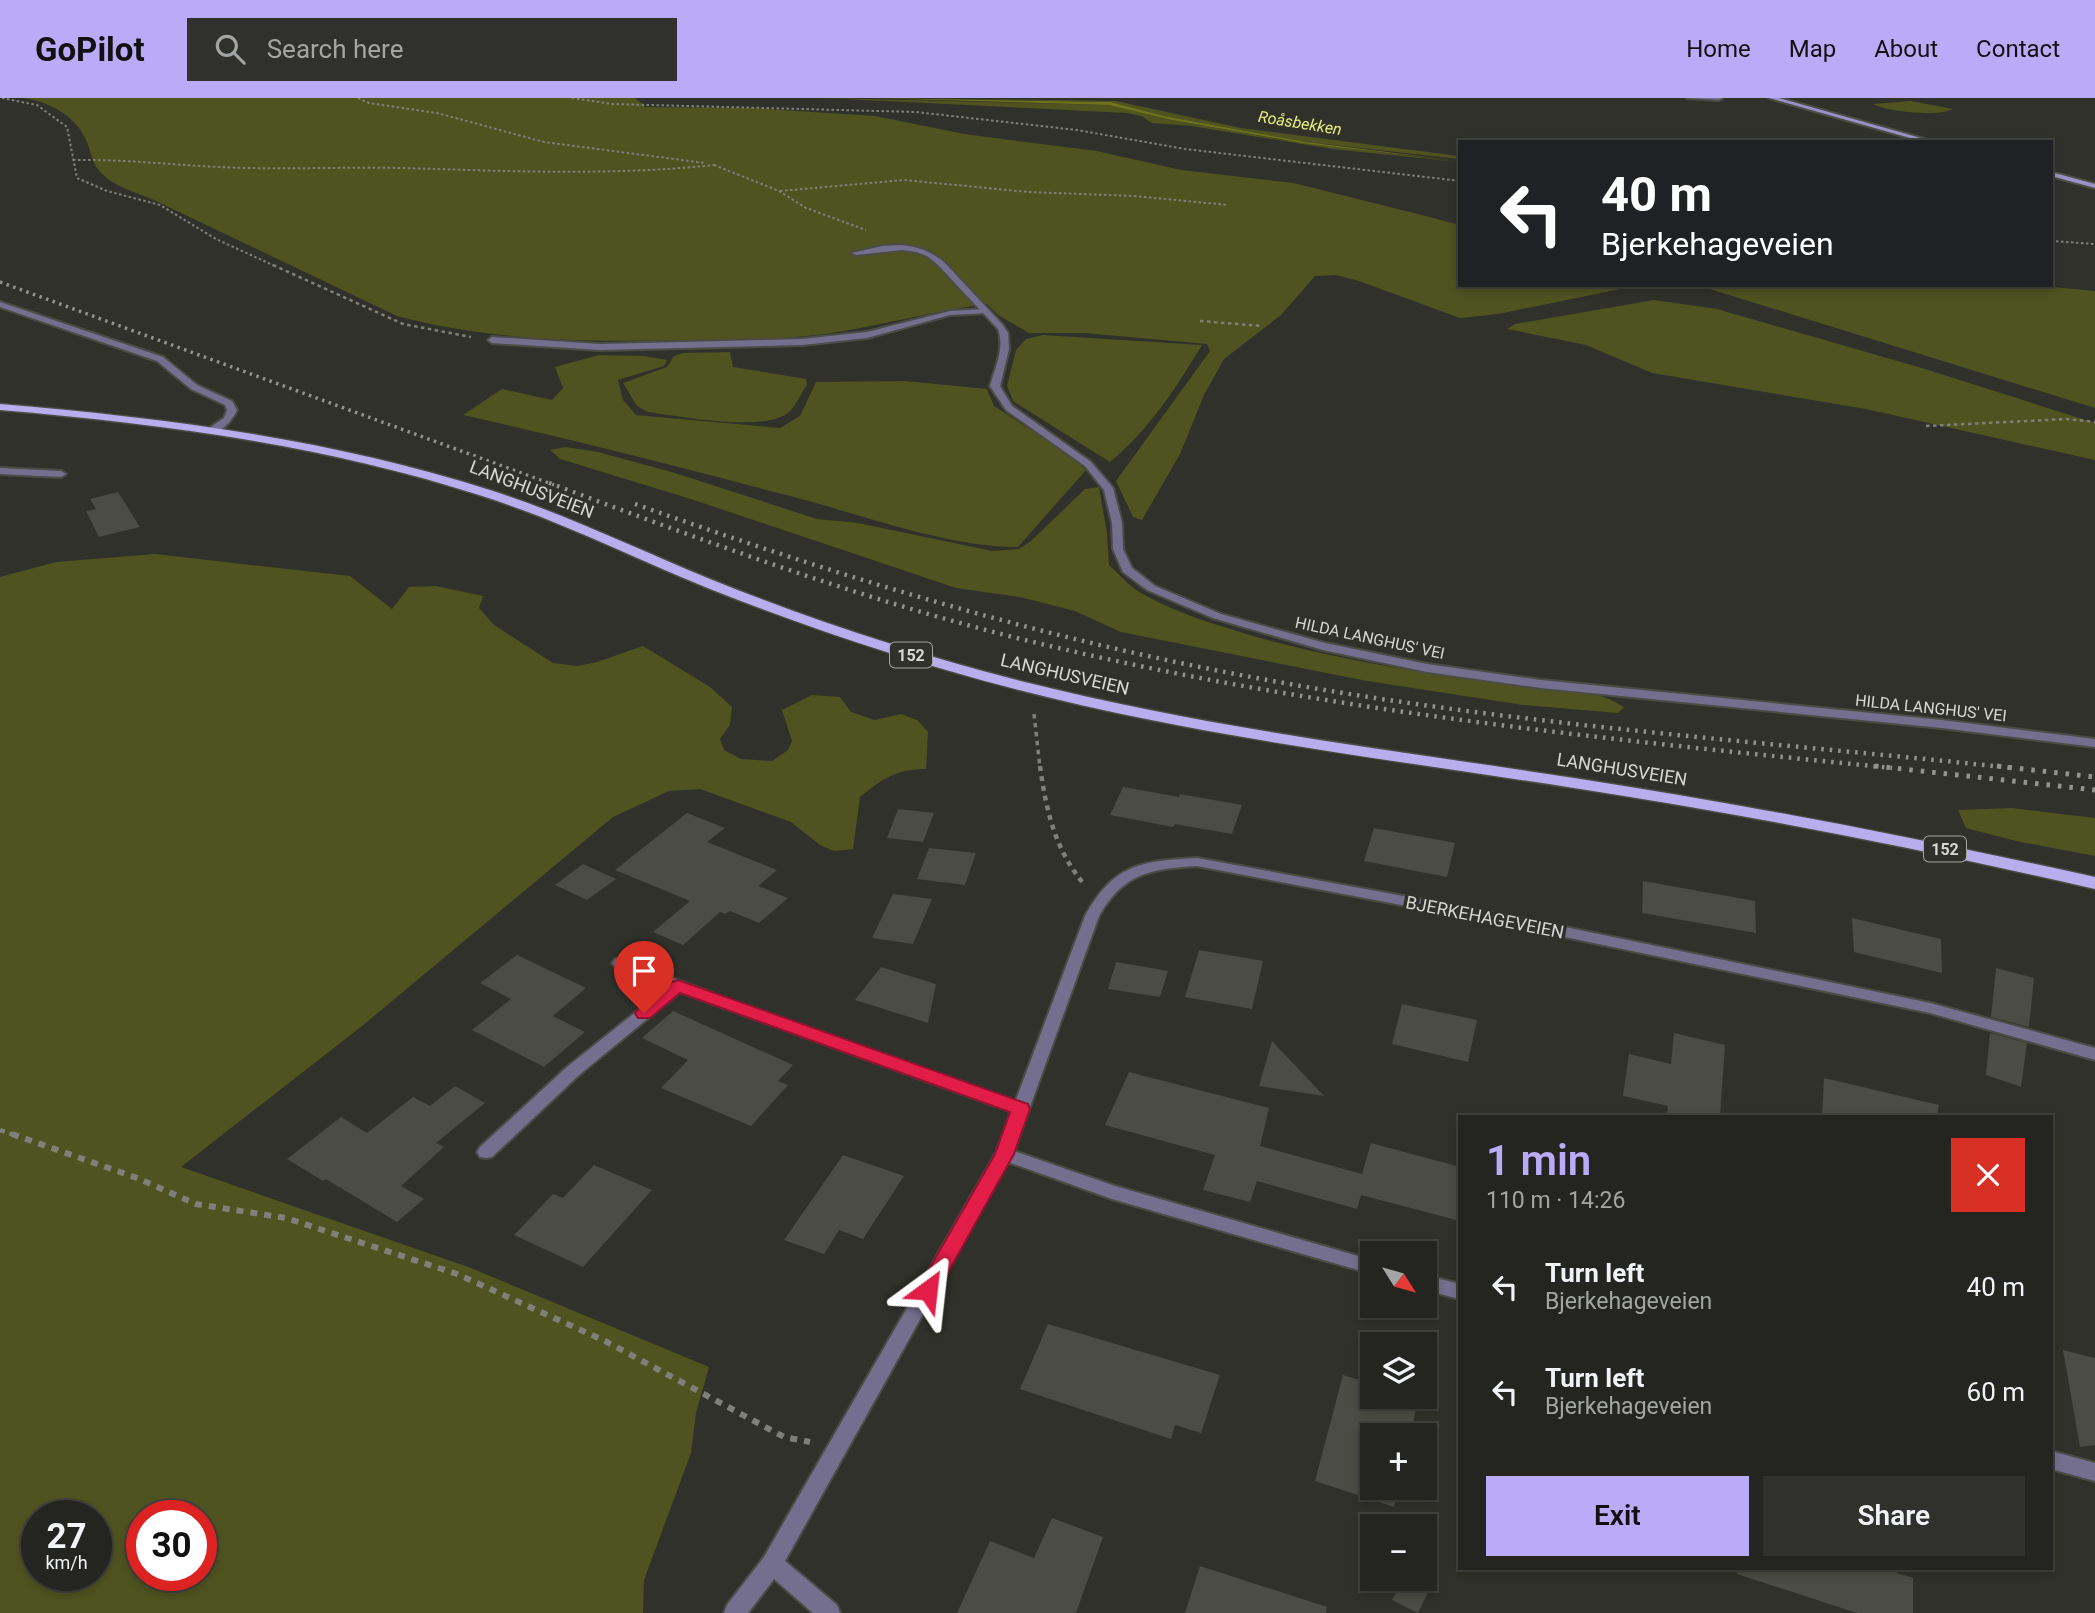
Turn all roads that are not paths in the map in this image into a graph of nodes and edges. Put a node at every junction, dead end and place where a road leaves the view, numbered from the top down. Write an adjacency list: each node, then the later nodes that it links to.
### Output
1 (1689, 98): 2 (street)
2 (1719, 98)
3 (1772, 98): 4 (main road)
4 (1925, 140)
5 (2053, 175): 6 (main road)
6 (2095, 186)
7 (856, 253): 9 (street, HILDA LANGHUS' VEI)
8 (0, 304): 12 (street)
9 (984, 311): 10 (street); 15 (street, HILDA LANGHUS' VEI)
10 (492, 340)
11 (0, 405): 12 (main road, LANGHUSVEIEN / 152)
12 (211, 430): 16 (main road, LANGHUSVEIEN / 152)
13 (0, 471): 14 (street)
14 (61, 474)
15 (2095, 743)
16 (2095, 883)
17 (620, 963): 18 (street)
18 (678, 986): 20 (street); 21 (street)
19 (2095, 1054): 20 (street, BJERKEHAGEVEIEN)
20 (1021, 1109): 22 (street)
21 (486, 1152)
22 (1004, 1154): 23 (street); 28 (street)
23 (1360, 1263)
24 (1437, 1286): 25 (street)
25 (1458, 1291)
26 (2053, 1461): 27 (street)
27 (2095, 1472)
28 (772, 1564): 29 (street); 30 (street)
29 (735, 1613)
30 (829, 1613)

